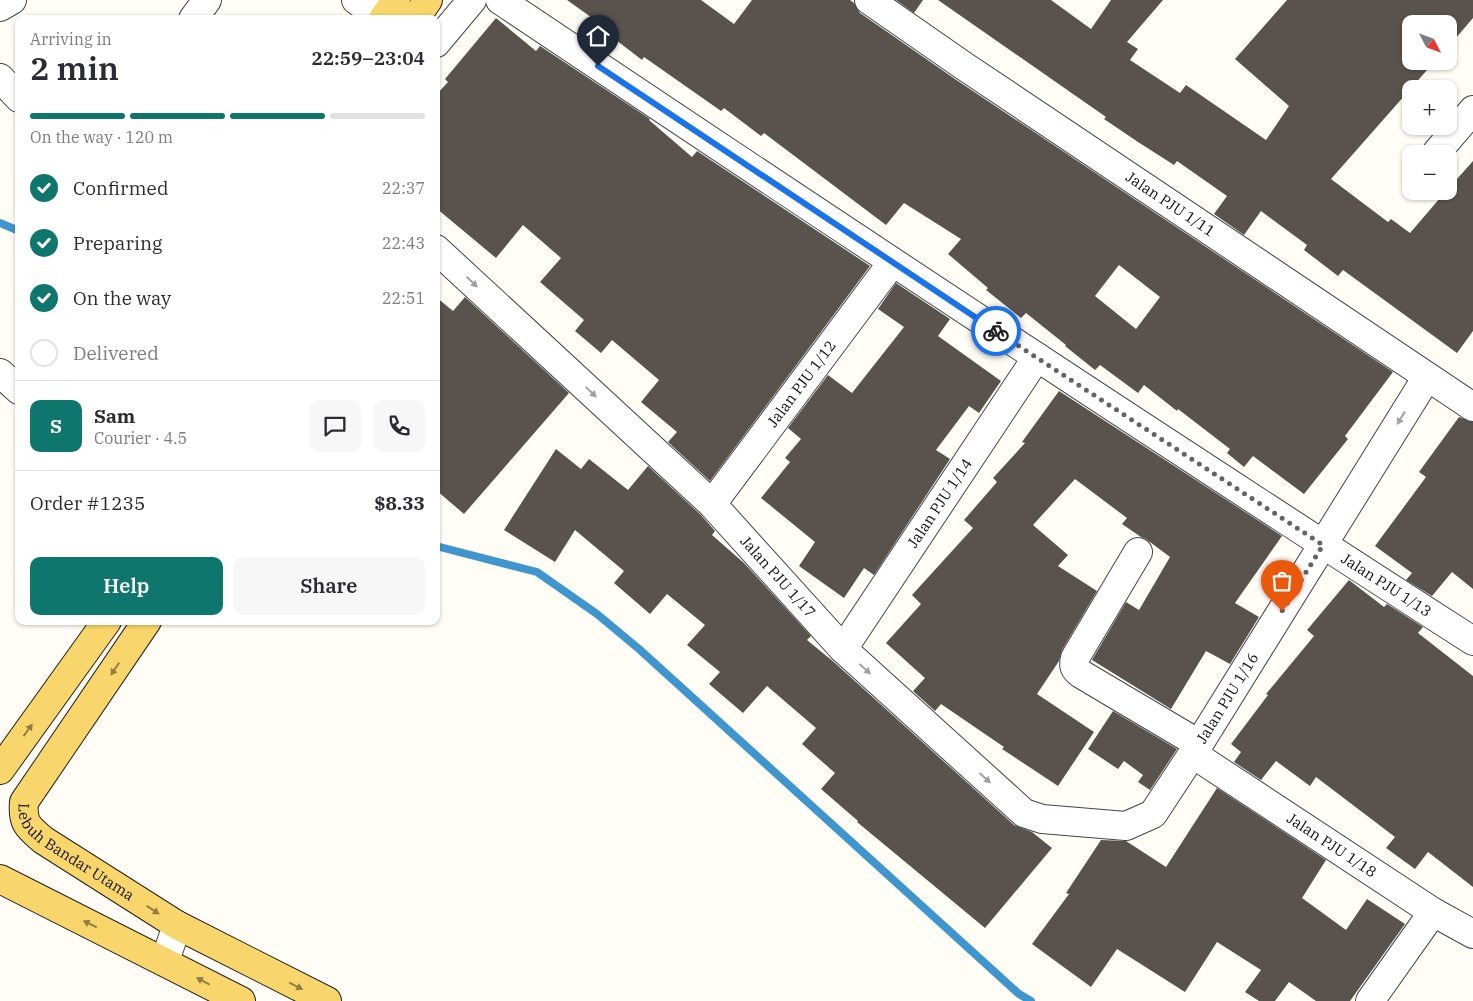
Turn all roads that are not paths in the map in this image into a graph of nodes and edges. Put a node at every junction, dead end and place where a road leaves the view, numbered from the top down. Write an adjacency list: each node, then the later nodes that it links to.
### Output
1 (12, 0): 9 (street)
2 (207, 0): 10 (street)
3 (356, 0): 11 (street)
4 (396, 0): 12 (main road)
5 (428, 0): 13 (main road)
6 (472, 0): 14 (street)
7 (500, 0): 20 (street, Jalan PJU 1/13)
8 (869, 0): 23 (street, Jalan PJU 1/11)
9 (0, 7)
10 (196, 15)
11 (377, 15)
12 (385, 15)
13 (418, 15)
14 (440, 38)
15 (0, 78): 16 (street)
16 (15, 94)
17 (1473, 110): 18 (street)
18 (1443, 145)
19 (440, 252): 26 (street, Jalan PJU 1/17, one-way to 26)
20 (892, 263): 21 (street, Jalan PJU 1/13); 26 (street, Jalan PJU 1/12)
21 (1037, 357): 27 (street, Jalan PJU 1/13); 32 (street, Jalan PJU 1/14)
22 (0, 374): 24 (street)
23 (1427, 377): 25 (street, Jalan PJU 1/11); 27 (street, Jalan PJU 1/16, one-way to 27)
24 (15, 387)
25 (1473, 407)
26 (712, 504): 32 (street, Jalan PJU 1/17)
27 (1323, 545): 31 (street, Jalan PJU 1/13); 33 (street, Jalan PJU 1/16)
28 (1138, 552): 33 (street, Jalan PJU 1/18)
29 (104, 625): 34 (main road, one-way to 29)
30 (140, 625): 38 (main road, Lebuh Bandar Utama, one-way to 38)
31 (1473, 641)
32 (843, 649): 35 (street, Jalan PJU 1/17, one-way to 35)
33 (1196, 749): 35 (street, Jalan PJU 1/16); 37 (street, Jalan PJU 1/18)
34 (0, 770)
35 (1153, 814)
36 (0, 879): 40 (main road, one-way to 36)
37 (1433, 912): 39 (street, Jalan PJU 1/18); 43 (street)
38 (177, 926): 40 (street); 42 (main road, Lebuh Bandar Utama, one-way to 42)
39 (1473, 934)
40 (165, 962): 41 (main road, one-way to 40)
41 (241, 1001)
42 (327, 1001)
43 (1370, 1001)

